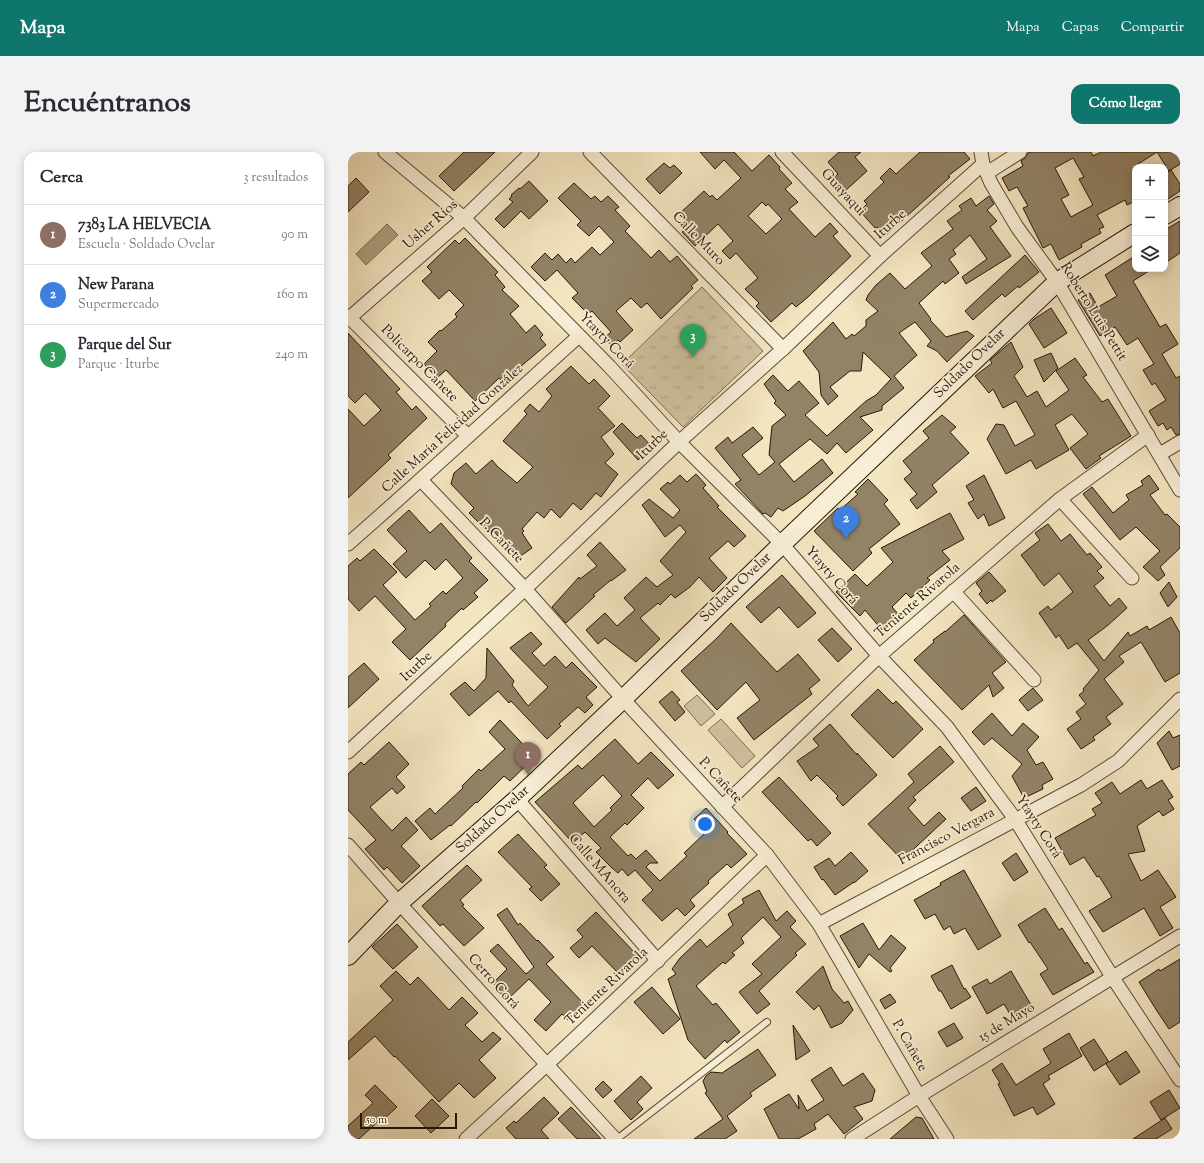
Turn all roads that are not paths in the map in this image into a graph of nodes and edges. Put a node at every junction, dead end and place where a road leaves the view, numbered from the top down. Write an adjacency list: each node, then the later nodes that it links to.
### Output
1 (385, 152): 9 (street, Ytayty Corá)
2 (532, 152): 9 (street, Usher Ríos)
3 (590, 152): 15 (street, Calle Muro)
4 (782, 152): 11 (street, Guayaqui)
5 (1020, 152): 6 (street, Iturbe)
6 (984, 163): 11 (street, Iturbe); 12 (street, Roberto Luis Pettit)
7 (1180, 206): 8 (main road)
8 (1168, 213)
9 (464, 218): 13 (street, Usher Ríos); 14 (street, Ytayty Corá)
10 (1132, 235): 12 (main road, Soldado Ovelar)
11 (880, 256): 15 (street, Iturbe)
12 (1057, 282): 16 (street, Roberto Luis Pettit); 25 (main road, Soldado Ovelar)
13 (349, 317): 17 (street, Policarpo Cañete)
14 (579, 336): 17 (street, Calle María Felicidad González); 18 (street, Ytayty Corá)
15 (783, 348): 18 (street, Iturbe)
16 (1148, 435): 20 (street, Roberto Luis Pettit); 23 (street, Teniente Rivarola)
17 (468, 436): 21 (street, Calle María Felicidad González)
18 (679, 442): 25 (street, Ytayty Corá); 27 (street, Iturbe)
19 (1180, 442): 20 (street)
20 (1160, 454): 22 (street, Roberto Luis Pettit)
21 (421, 480): 24 (street, Calle María Felicidad González); 27 (street, P. Cañete)
22 (1180, 490)
23 (1060, 499): 26 (street); 28 (street, Teniente Rivarola)
24 (348, 544)
25 (782, 544): 29 (street, Ytayty Corá); 31 (main road, Soldado Ovelar)
26 (1132, 578)
27 (525, 589): 31 (street, P. Cañete); 33 (street, Iturbe)
28 (953, 592): 29 (street, Teniente Rivarola); 30 (street)
29 (879, 656): 35 (street, Teniente Rivarola); 36 (street, Ytayty Corá)
30 (1034, 680)
31 (623, 699): 34 (main road, Soldado Ovelar); 35 (street, P. Cañete)
32 (1180, 699): 36 (street, Francisco Vergara)
33 (348, 752)
34 (516, 799): 39 (main road, Soldado Ovelar); 43 (street, Calle MAnora)
35 (722, 807): 38 (street, P. Cañete)
36 (1015, 819): 40 (street, Francisco Vergara); 44 (street, Ytayty Corá)
37 (348, 845): 39 (street, Cerro Corá)
38 (767, 856): 40 (street, P. Cañete); 43 (street, Teniente Rivarola)
39 (399, 903): 42 (main road, Soldado Ovelar); 46 (street, Cerro Corá)
40 (819, 924): 48 (street, P. Cañete)
41 (1180, 936): 44 (street, 15 de Mayo)
42 (348, 956)
43 (658, 961): 46 (street, Teniente Rivarola)
44 (1113, 978): 47 (street, Ytayty Corá); 48 (street, 15 de Mayo)
45 (768, 1022): 50 (lane)
46 (547, 1065): 49 (street, Teniente Rivarola); 50 (street, Cerro Corá)
47 (1180, 1080)
48 (919, 1096): 51 (street, 15 de Mayo); 52 (street, P. Cañete)
49 (466, 1139)
50 (616, 1139)
51 (852, 1139)
52 (947, 1139)

